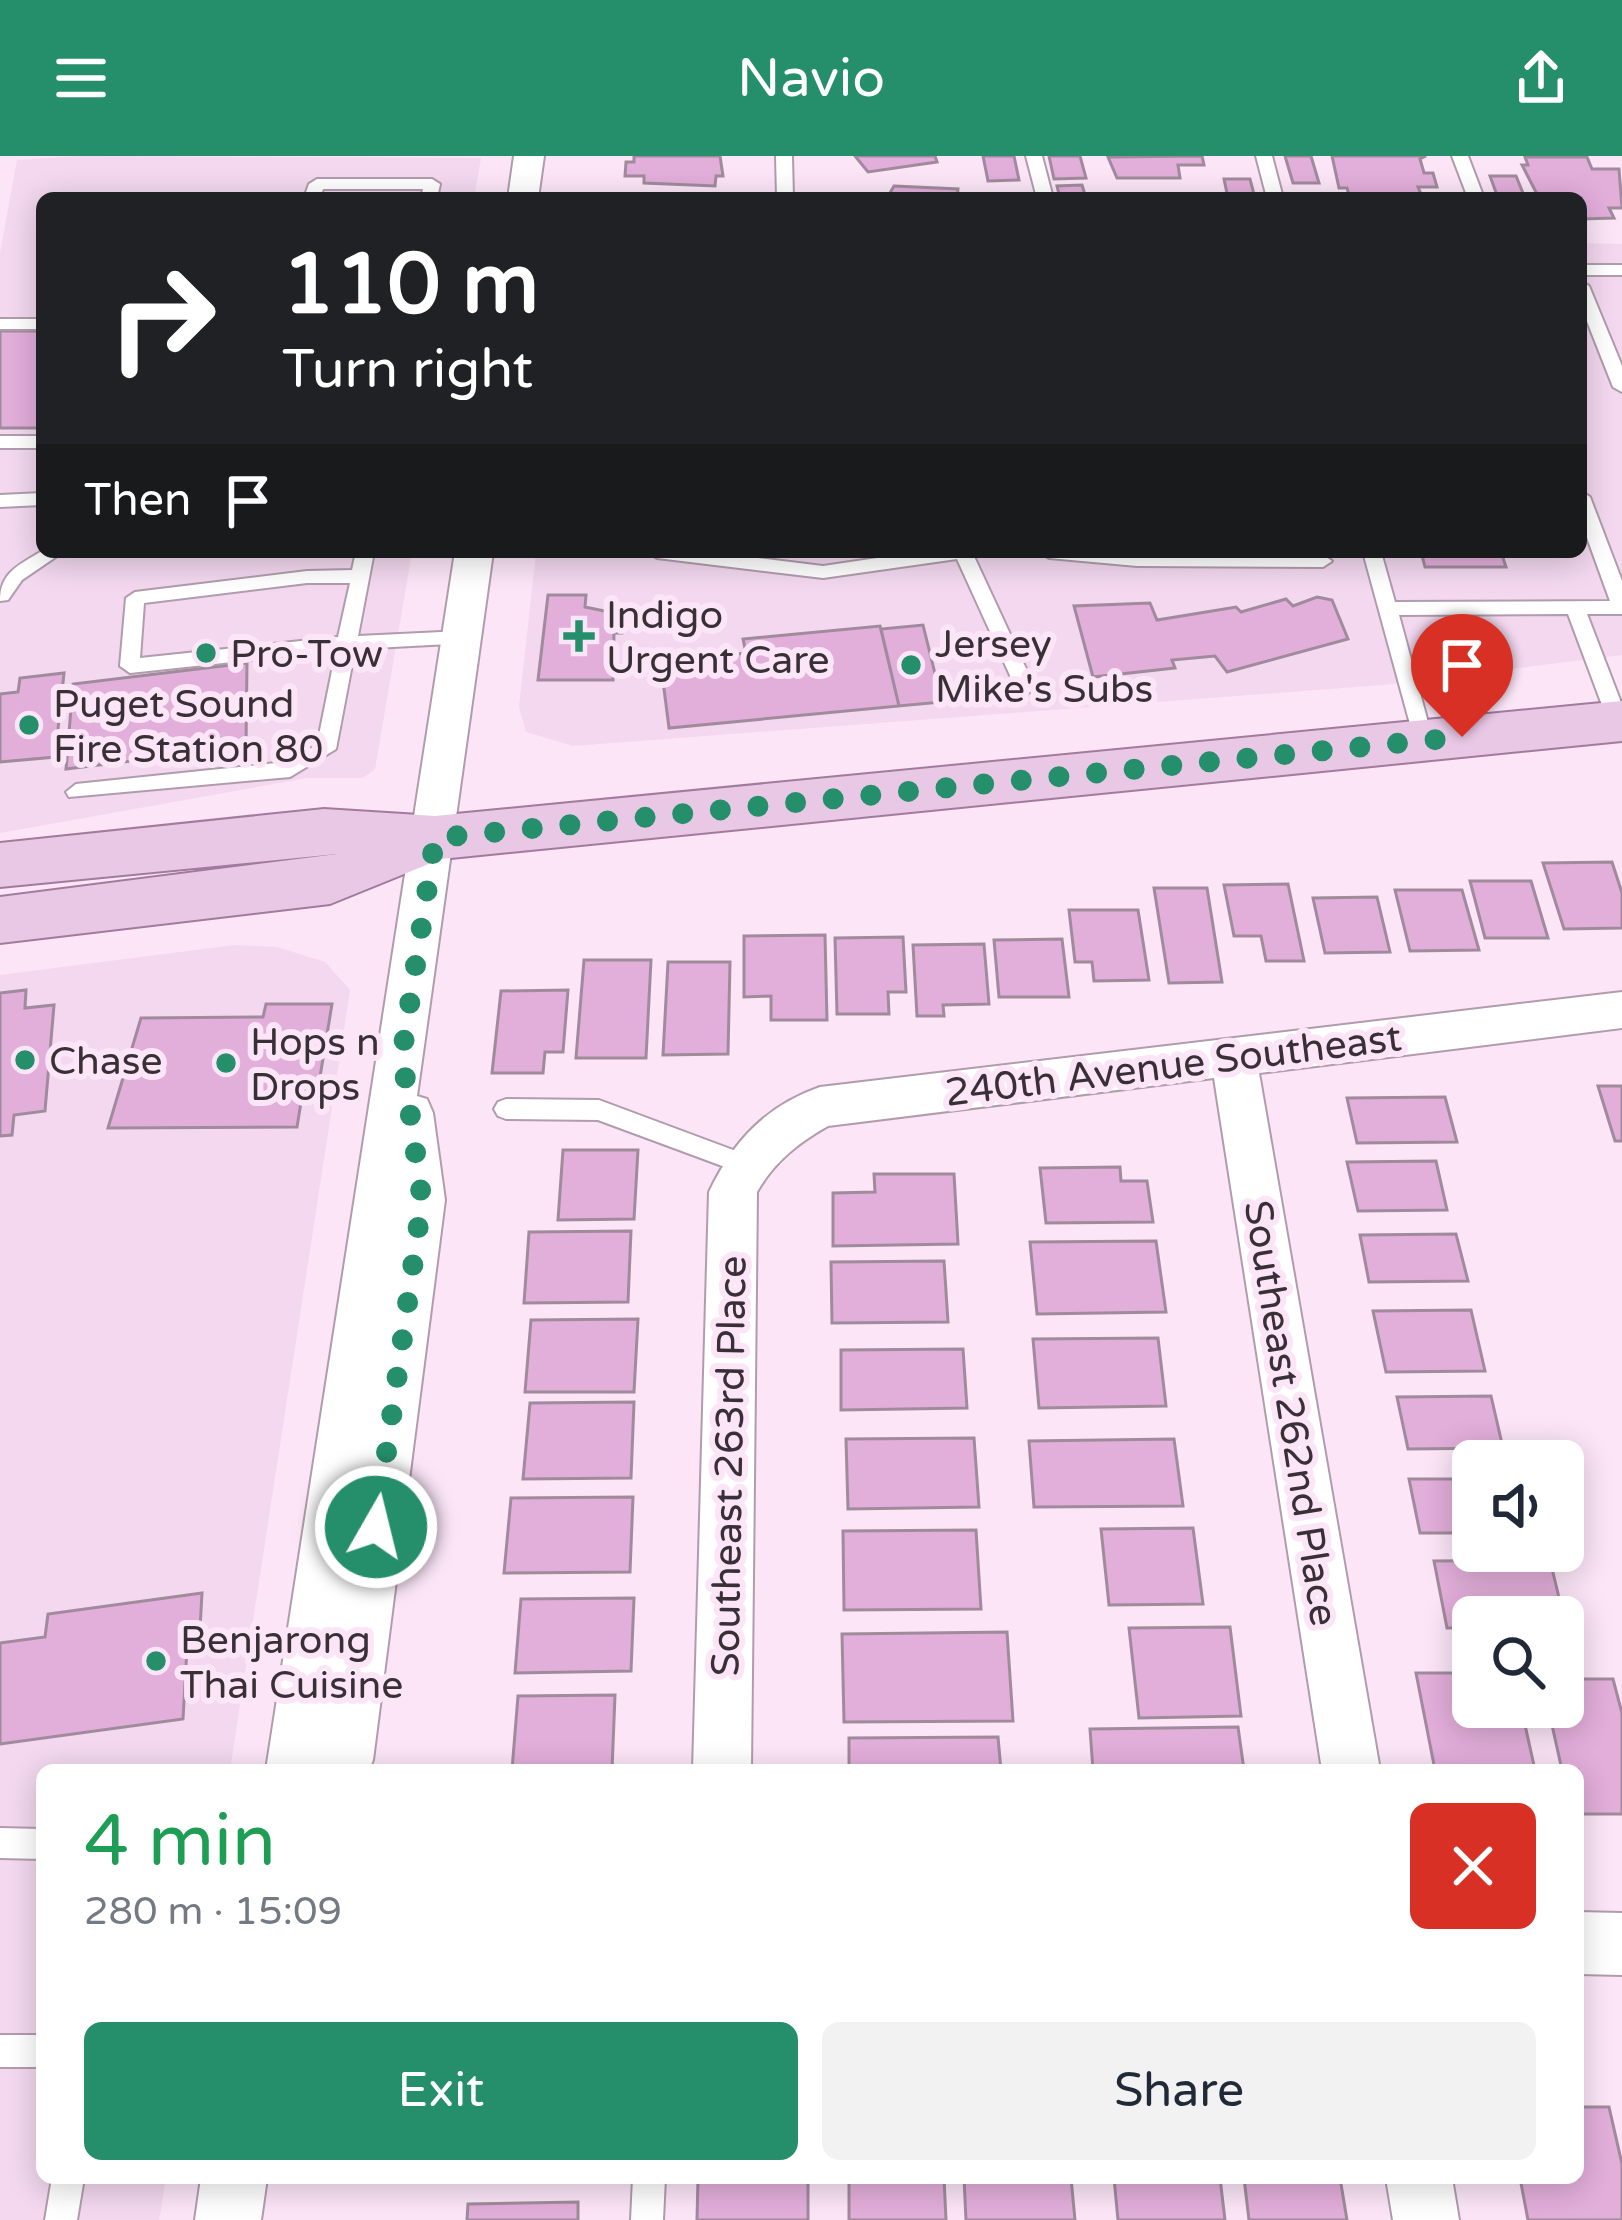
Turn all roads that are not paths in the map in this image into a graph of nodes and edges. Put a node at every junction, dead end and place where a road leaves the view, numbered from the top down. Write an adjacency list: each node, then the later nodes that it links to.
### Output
1 (529, 156): 8 (street)
2 (784, 156): 9 (lane)
3 (1034, 156): 10 (lane)
4 (1264, 156): 11 (lane)
5 (1460, 156): 12 (lane)
6 (314, 192): 7 (lane)
7 (430, 192)
8 (524, 192)
9 (785, 192)
10 (1043, 192)
11 (1273, 192)
12 (1474, 192)
13 (1587, 270): 14 (lane)
14 (1622, 270)
15 (1587, 301): 18 (lane)
16 (0, 324): 17 (lane)
17 (36, 324)
18 (1622, 387)
19 (0, 442): 20 (lane)
20 (36, 442)
21 (36, 499): 22 (lane)
22 (0, 501)
23 (1587, 512): 36 (lane)
24 (43, 558): 34 (lane)
25 (364, 558): 33 (lane)
26 (473, 558): 39 (street)
27 (721, 558): 28 (lane)
28 (921, 558)
29 (965, 558): 41 (lane)
30 (1115, 558): 32 (lane)
31 (1374, 558): 37 (lane)
32 (1323, 561)
33 (361, 576): 40 (lane); 40 (lane)
34 (7, 577): 35 (lane)
35 (1, 595)
36 (1622, 606): 38 (lane)
37 (1388, 608): 38 (lane); 43 (lane)
38 (1576, 608): 42 (lane)
39 (462, 638): 40 (lane); 45 (street)
40 (349, 643): 44 (lane)
41 (1024, 688)
42 (1620, 721): 43 (main road)
43 (1423, 741): 45 (main road)
44 (76, 792)
45 (435, 838): 46 (main road); 47 (main road); 49 (street)
46 (0, 866)
47 (0, 920)
48 (1622, 1010): 50 (street, 240th Avenue Southeast)
49 (402, 1054): 53 (street); 54 (street)
50 (1233, 1056): 52 (street, 240th Avenue Southeast); 56 (street, Southeast 262nd Place)
51 (506, 1109): 52 (lane)
52 (744, 1164): 55 (street, Southeast 263rd Place)
53 (296, 1764)
54 (342, 1764)
55 (722, 1764)
56 (1350, 1764)
57 (0, 1844): 58 (lane)
58 (36, 1844)
59 (1584, 1943): 60 (street)
60 (1622, 1944)
61 (0, 2050): 62 (lane)
62 (36, 2050)
63 (67, 2184): 67 (lane)
64 (233, 2184): 68 (street)
65 (649, 2184): 69 (lane)
66 (1420, 2184): 70 (street)
67 (61, 2220)
68 (227, 2220)
69 (646, 2220)
70 (1426, 2220)

